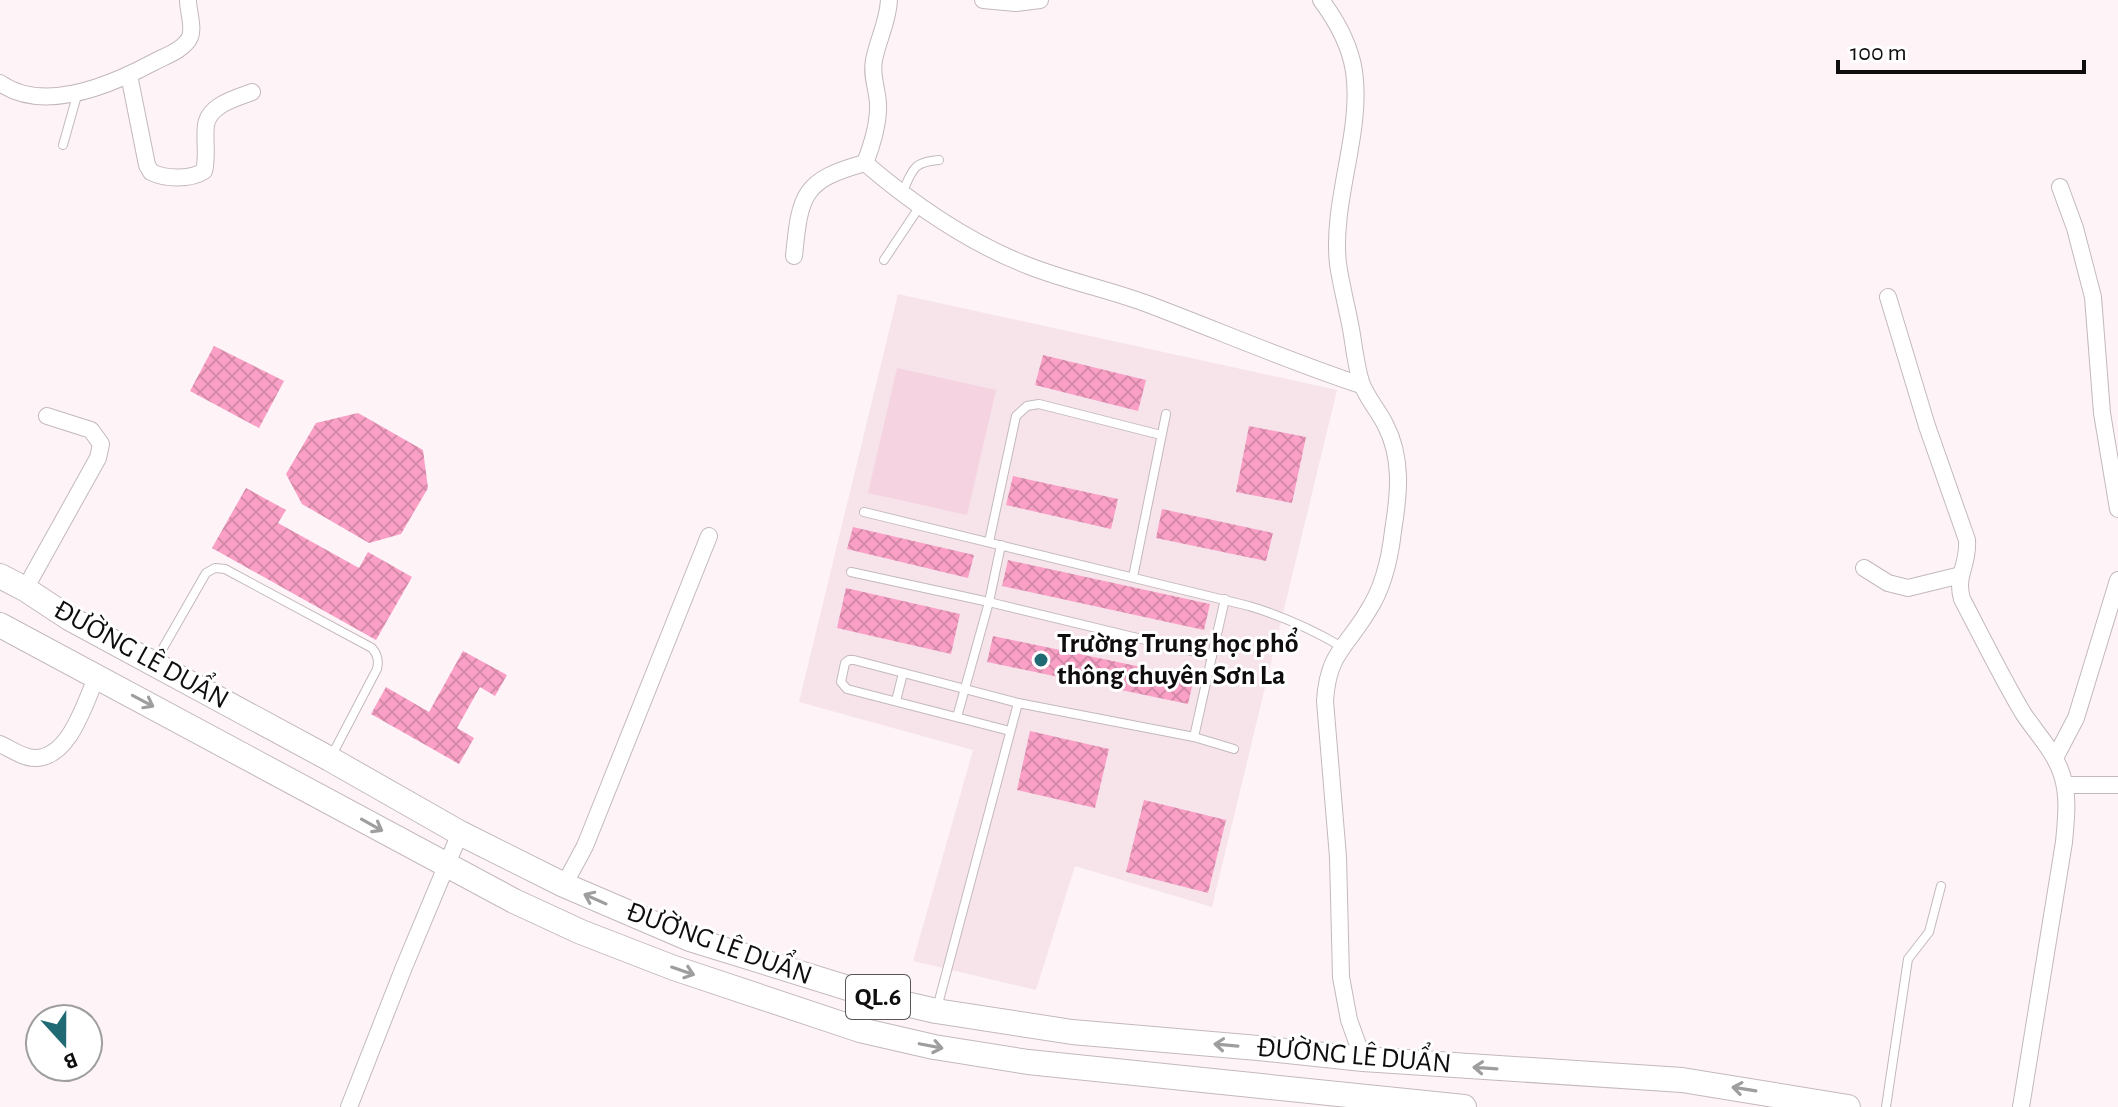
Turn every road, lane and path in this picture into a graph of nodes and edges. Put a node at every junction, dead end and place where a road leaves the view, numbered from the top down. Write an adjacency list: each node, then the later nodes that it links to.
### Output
1 (188, 0): 6 (street)
2 (889, 0): 12 (street)
3 (983, 0): 4 (street)
4 (1040, 0)
5 (1321, 0): 19 (street)
6 (129, 75): 8 (street); 9 (street)
7 (0, 83): 8 (street)
8 (78, 91): 10 (lane)
9 (252, 92)
10 (63, 145)
11 (939, 160): 14 (lane)
12 (865, 163): 14 (street); 16 (street)
13 (2060, 187): 23 (street)
14 (902, 193): 15 (street)
15 (921, 205): 17 (lane); 19 (street)
16 (794, 256)
17 (884, 260)
18 (1888, 297): 30 (street)
19 (1361, 385): 38 (street)
20 (1166, 414): 22 (lane)
21 (47, 416): 34 (street)
22 (1161, 435): 26 (lane); 32 (lane)
23 (2118, 509)
24 (864, 512): 26 (lane)
25 (709, 536): 57 (street)
26 (989, 542): 27 (lane)
27 (1001, 545): 32 (lane); 36 (lane)
28 (1864, 568): 30 (street)
29 (851, 572): 36 (lane)
30 (1961, 575): 51 (street)
31 (0, 576): 34 (main road, ĐƯỜNG LÊ DUẨN / QL.6)
32 (1133, 577): 35 (lane)
33 (2118, 580): 51 (street)
34 (25, 589): 40 (main road, ĐƯỜNG LÊ DUẨN / QL.6)
35 (1225, 599): 38 (lane); 39 (lane)
36 (989, 602): 39 (lane); 43 (lane)
37 (0, 625): 42 (main road, ĐƯỜNG LÊ DUẨN / QL.6)
38 (1342, 647): 60 (street)
39 (1212, 656): 48 (lane)
40 (153, 664): 52 (main road, ĐƯỜNG LÊ DUẨN / QL.6); 52 (lane)
41 (903, 673): 43 (lane); 44 (lane); 44 (lane)
42 (97, 676): 49 (street); 56 (main road, ĐƯỜNG LÊ DUẨN / QL.6, one-way to 56)
43 (964, 689): 45 (lane); 46 (lane)
44 (896, 701): 46 (lane)
45 (1018, 703): 47 (lane); 48 (lane)
46 (957, 717): 47 (lane)
47 (1010, 731): 59 (lane)
48 (1194, 737): 50 (lane)
49 (0, 744)
50 (1234, 749)
51 (2055, 758): 53 (street)
52 (330, 759): 55 (main road, ĐƯỜNG LÊ DUẨN / QL.6)
53 (2065, 785): 54 (street); 67 (street)
54 (2118, 785)
55 (460, 833): 56 (street); 57 (main road, ĐƯỜNG LÊ DUẨN / QL.6)
56 (445, 866): 62 (main road, ĐƯỜNG LÊ DUẨN / QL.6, one-way to 62); 63 (street)
57 (564, 885): 59 (main road, ĐƯỜNG LÊ DUẨN / QL.6, one-way to 57)
58 (1941, 886): 66 (lane)
59 (936, 1011): 60 (main road, ĐƯỜNG LÊ DUẨN / QL.6, one-way to 59)
60 (1363, 1059): 61 (main road, ĐƯỜNG LÊ DUẨN / QL.6)
61 (1427, 1064): 62 (main road); 65 (main road, ĐƯỜNG LÊ DUẨN / QL.6, one-way to 61)
62 (1423, 1104): 64 (main road, ĐƯỜNG LÊ DUẨN / QL.6)
63 (349, 1107)
64 (1464, 1107)
65 (1848, 1107)
66 (1886, 1107)
67 (2021, 1107)

